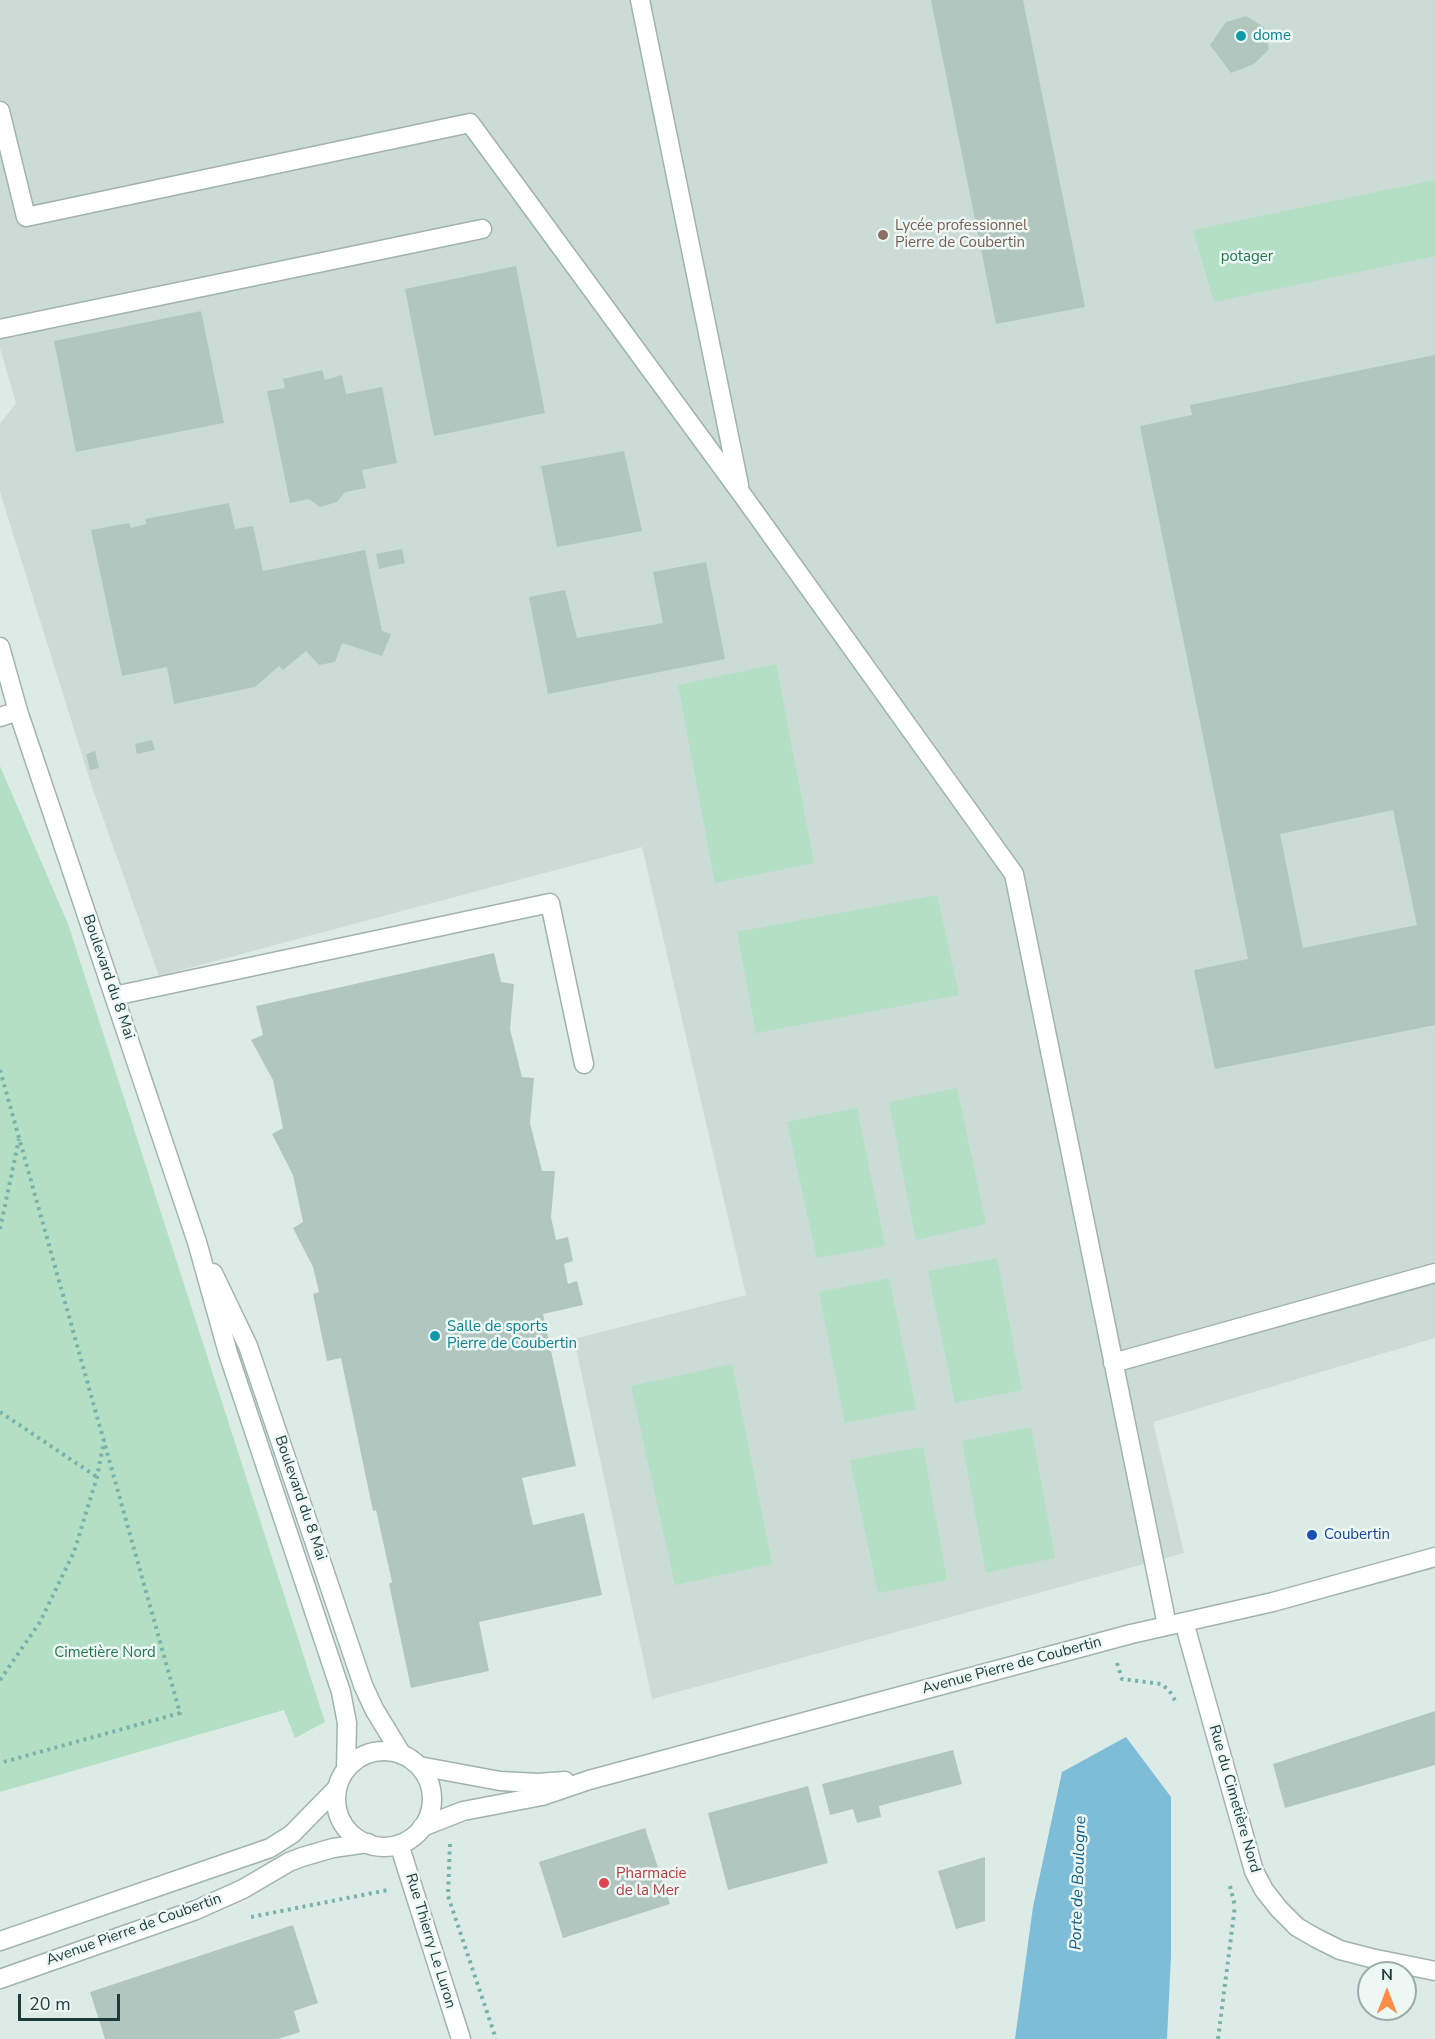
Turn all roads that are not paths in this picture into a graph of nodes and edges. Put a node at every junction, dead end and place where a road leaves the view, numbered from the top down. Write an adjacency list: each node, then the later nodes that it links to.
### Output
1 (640, 0): 5 (street)
2 (0, 111): 5 (street, Rue du Cimetière Nord)
3 (482, 229): 4 (street)
4 (0, 329)
5 (741, 493): 14 (street, Rue du Cimetière Nord)
6 (0, 647): 8 (street, Boulevard du 8 Mai)
7 (0, 669): 8 (street, Boulevard du 8 Mai)
8 (18, 711): 9 (street); 10 (street, Boulevard du 8 Mai)
9 (0, 717)
10 (114, 996): 11 (street); 12 (street, Boulevard du 8 Mai)
11 (584, 1064)
12 (197, 1242): 17 (street, Boulevard du 8 Mai); 19 (street, Boulevard du 8 Mai)
13 (1435, 1273): 14 (street)
14 (1113, 1363): 16 (street, Rue du Cimetière Nord)
15 (1435, 1557): 16 (street, Avenue Pierre de Coubertin)
16 (1175, 1623): 20 (street, Avenue Pierre de Coubertin); 26 (street, Rue du Cimetière Nord)
17 (402, 1755): 18 (street); 19 (street)
18 (419, 1766): 20 (street, Avenue Pierre de Coubertin); 22 (street)
19 (346, 1770): 21 (street)
20 (589, 1780): 22 (street, Avenue Pierre de Coubertin)
21 (338, 1788): 23 (street); 25 (street, Avenue Pierre de Coubertin)
22 (422, 1827): 24 (street)
23 (368, 1844): 24 (street); 27 (street, Avenue Pierre de Coubertin)
24 (399, 1844): 28 (street, Rue Thierry Le Luron)
25 (0, 1941)
26 (1435, 1971)
27 (0, 1979)
28 (460, 2039)

